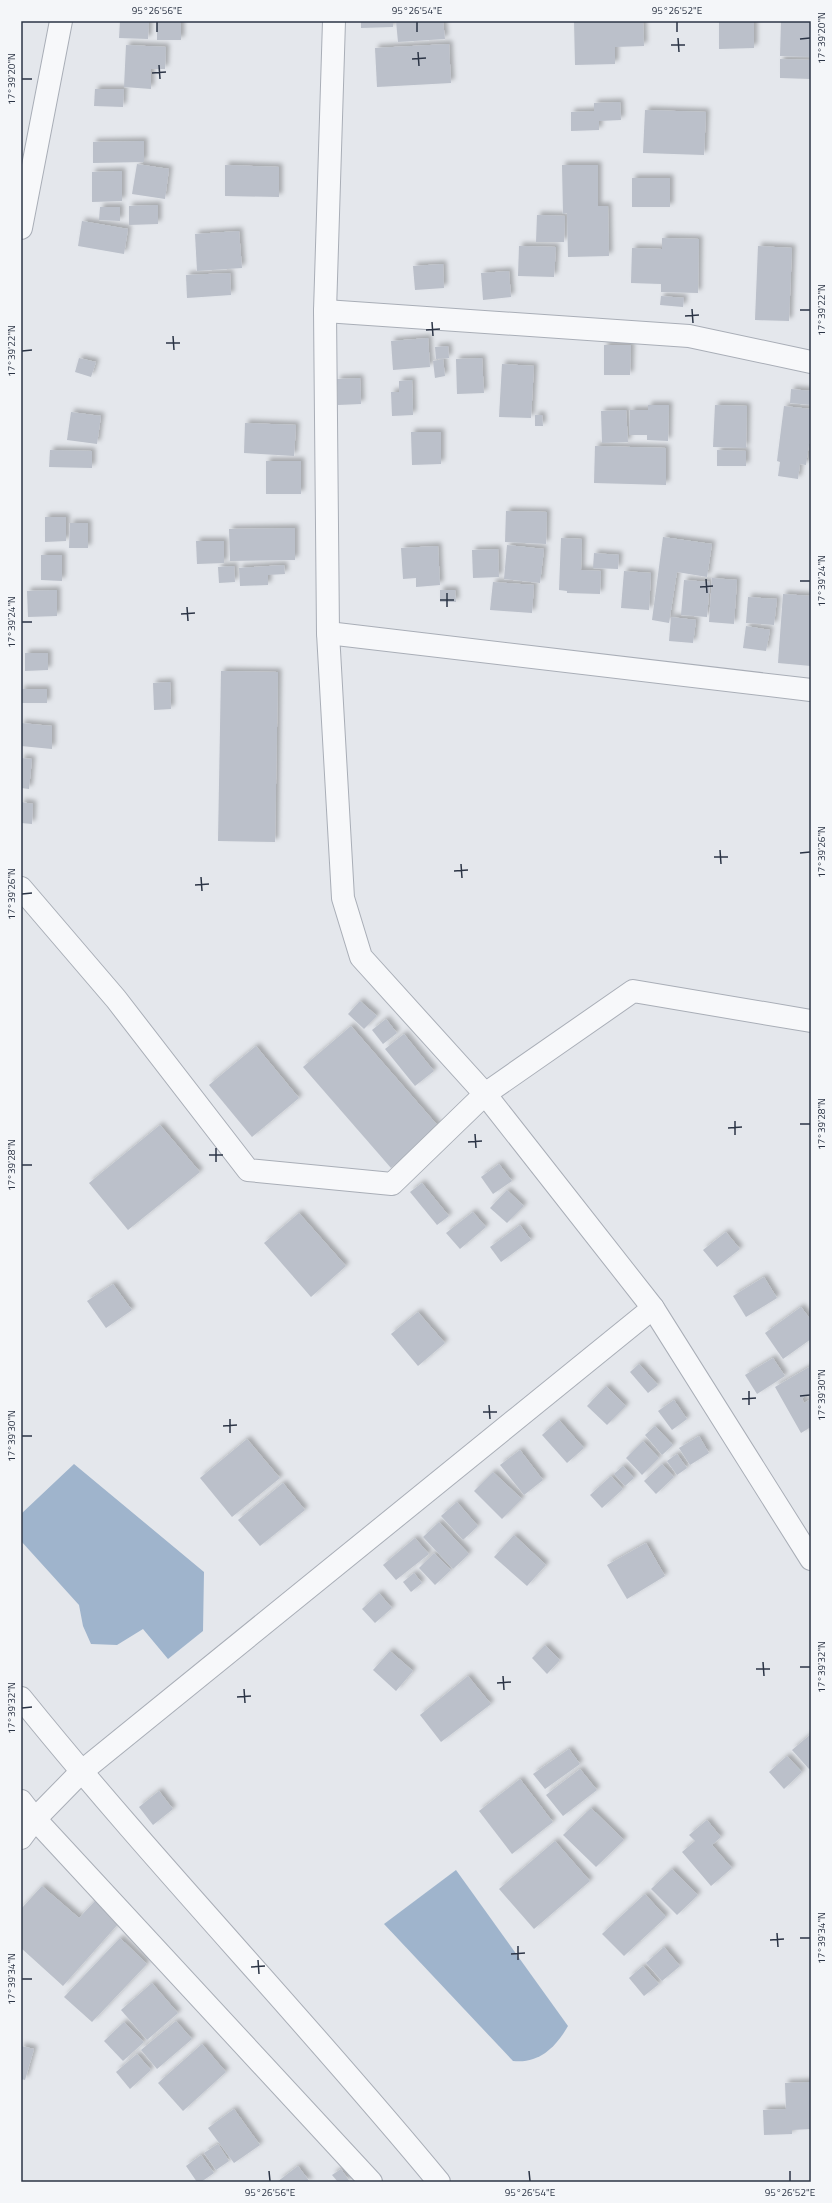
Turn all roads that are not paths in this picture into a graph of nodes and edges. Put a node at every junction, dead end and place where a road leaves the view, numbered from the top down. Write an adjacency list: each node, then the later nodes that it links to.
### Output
1 (61, 21): 3 (street)
2 (334, 21): 4 (street)
3 (21, 228)
4 (325, 311): 5 (street); 6 (street)
5 (811, 362)
6 (328, 633): 7 (street); 10 (street)
7 (811, 690)
8 (21, 888): 10 (street)
9 (811, 1021): 10 (street)
10 (485, 1094): 11 (street)
11 (653, 1308): 12 (street); 14 (street)
12 (811, 1559)
13 (21, 1698): 14 (street)
14 (81, 1772): 16 (street); 19 (street)
15 (21, 1801): 16 (street)
16 (35, 1819): 17 (street); 18 (street)
17 (21, 1838)
18 (370, 2182)
19 (439, 2182)

